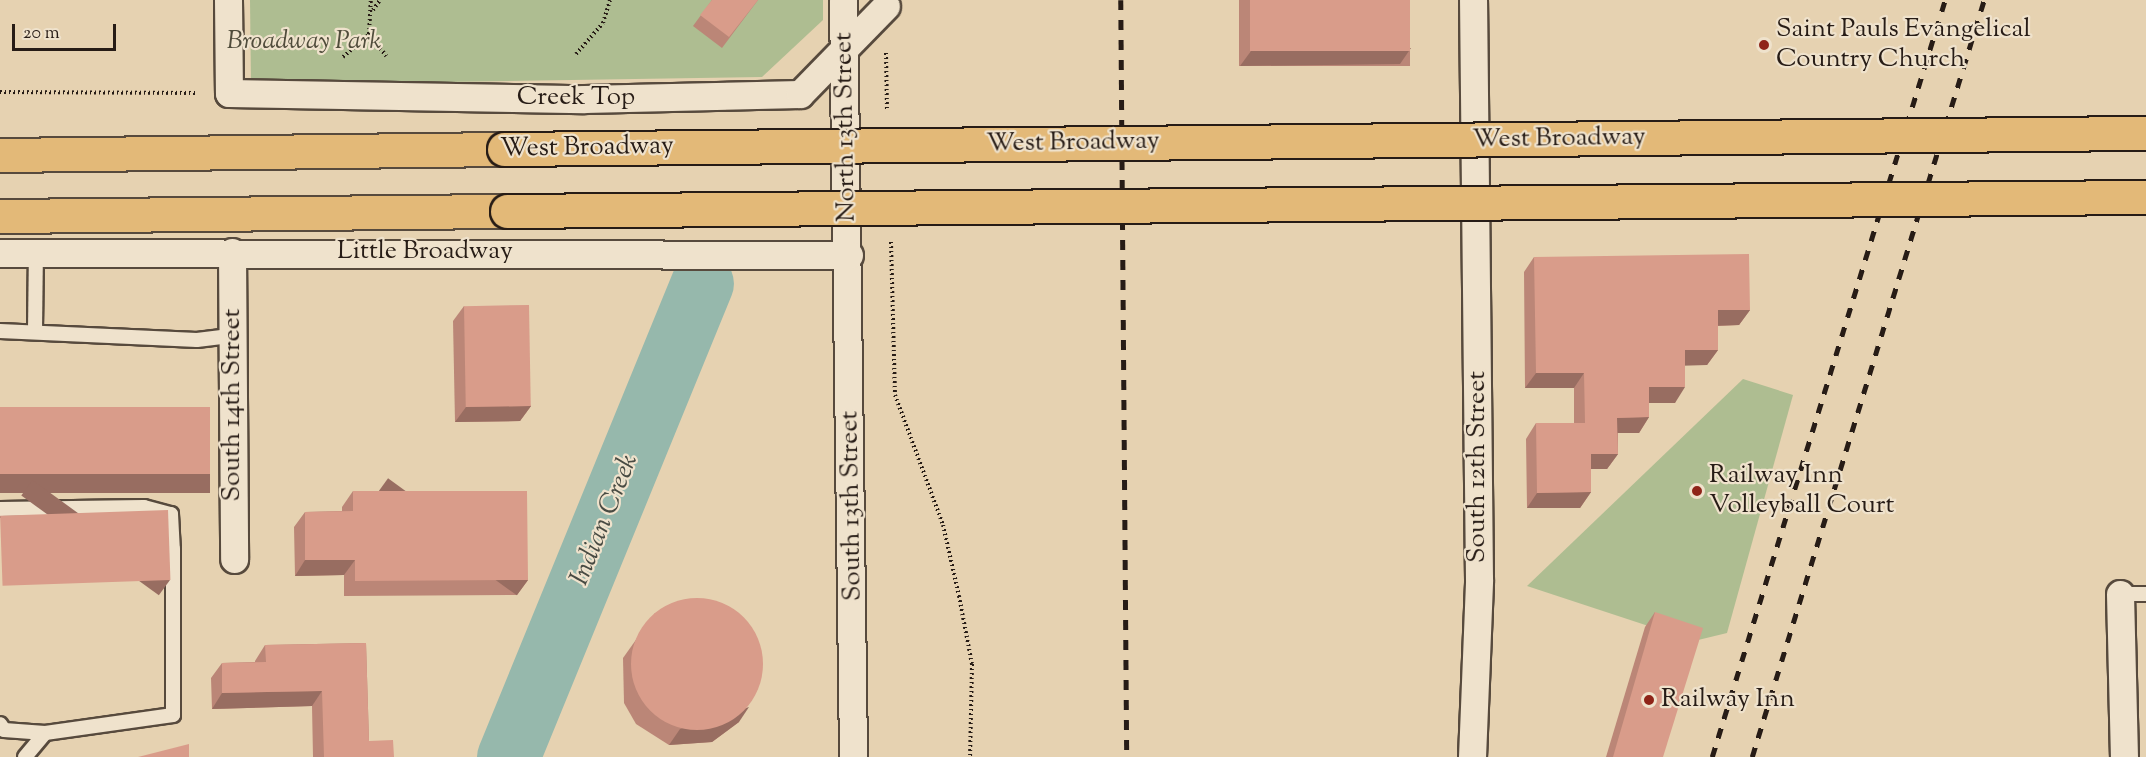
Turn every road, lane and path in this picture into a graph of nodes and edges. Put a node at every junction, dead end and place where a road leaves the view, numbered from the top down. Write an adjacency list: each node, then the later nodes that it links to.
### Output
1 (228, 0): 16 (street)
2 (370, 0): 8 (path)
3 (380, 0): 8 (path)
4 (610, 0): 11 (path)
5 (843, 0): 10 (street, North 13th Street)
6 (1473, 0): 38 (street, South 12th Street)
7 (886, 6): 10 (street, Creek Top)
8 (372, 11): 9 (path)
9 (369, 34): 12 (path); 13 (path)
10 (844, 45): 16 (street, Creek Top); 26 (street, North 13th Street)
11 (576, 54)
12 (386, 56)
13 (343, 57)
14 (0, 92): 16 (path)
15 (886, 92): 17 (path)
16 (229, 93)
17 (887, 115)
18 (2146, 133): 19 (main road, West Broadway, bridge)
19 (0, 155)
20 (2146, 197): 21 (main road, bridge)
21 (0, 216)
22 (891, 234): 37 (path)
23 (232, 252): 25 (street, Little Broadway); 26 (street, Little Broadway); 29 (street, South 14th Street)
24 (0, 253): 25 (street, Little Broadway)
25 (36, 253): 27 (lane)
26 (849, 255): 36 (street, South 13th Street)
27 (35, 330): 28 (lane); 29 (lane)
28 (0, 331)
29 (232, 336): 31 (street, South 14th Street)
30 (0, 509): 34 (lane)
31 (234, 559)
32 (2133, 594): 39 (street)
33 (0, 724): 34 (lane)
34 (45, 733): 35 (lane)
35 (25, 757)
36 (853, 757)
37 (970, 757)
38 (1472, 757)
39 (2124, 757)

